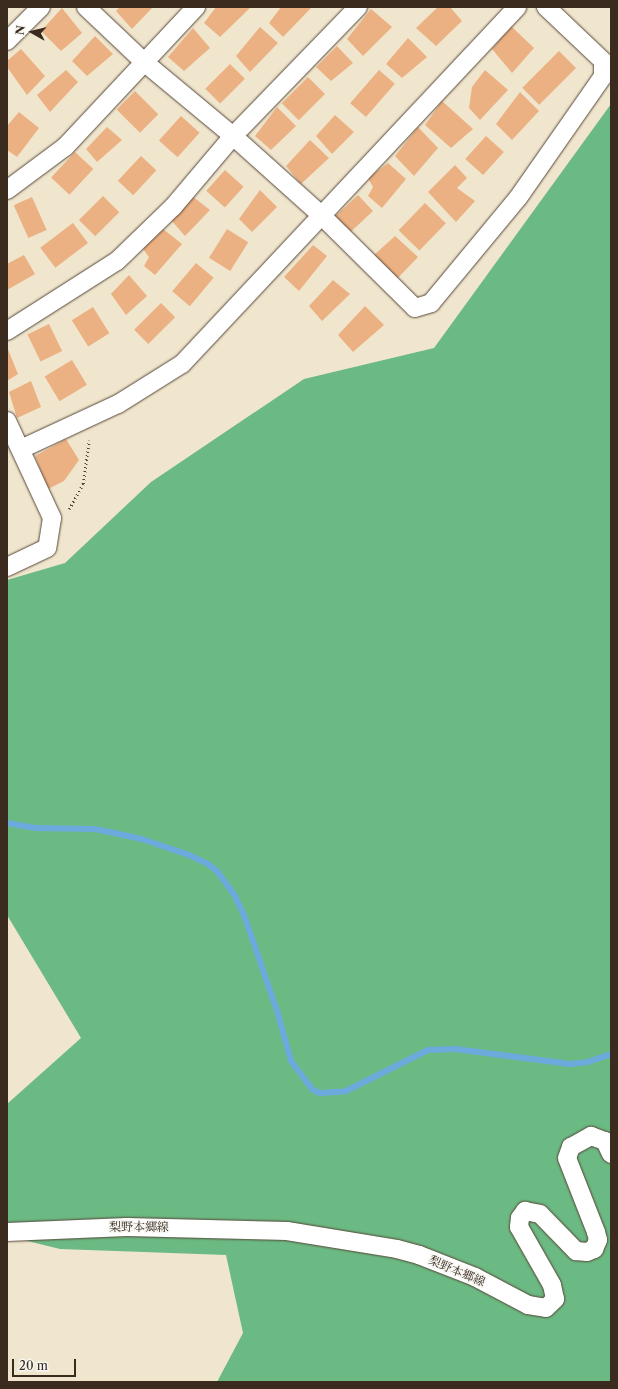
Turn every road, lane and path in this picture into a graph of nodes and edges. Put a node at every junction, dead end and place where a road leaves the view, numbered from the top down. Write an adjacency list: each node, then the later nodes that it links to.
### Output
1 (41, 7): 7 (street)
2 (86, 7): 8 (street)
3 (196, 7): 8 (street)
4 (358, 7): 9 (street)
5 (517, 7): 11 (street)
6 (546, 7): 11 (street)
7 (7, 41)
8 (144, 62): 9 (street); 10 (street)
9 (233, 136): 11 (street); 12 (street)
10 (7, 190)
11 (321, 215): 13 (street)
12 (7, 331)
13 (90, 417): 15 (street); 16 (path)
14 (7, 421): 15 (street)
15 (21, 450): 16 (street)
16 (50, 534): 17 (street)
17 (7, 566)
18 (611, 1154): 19 (street, 梨野本郷線)
19 (7, 1232)

